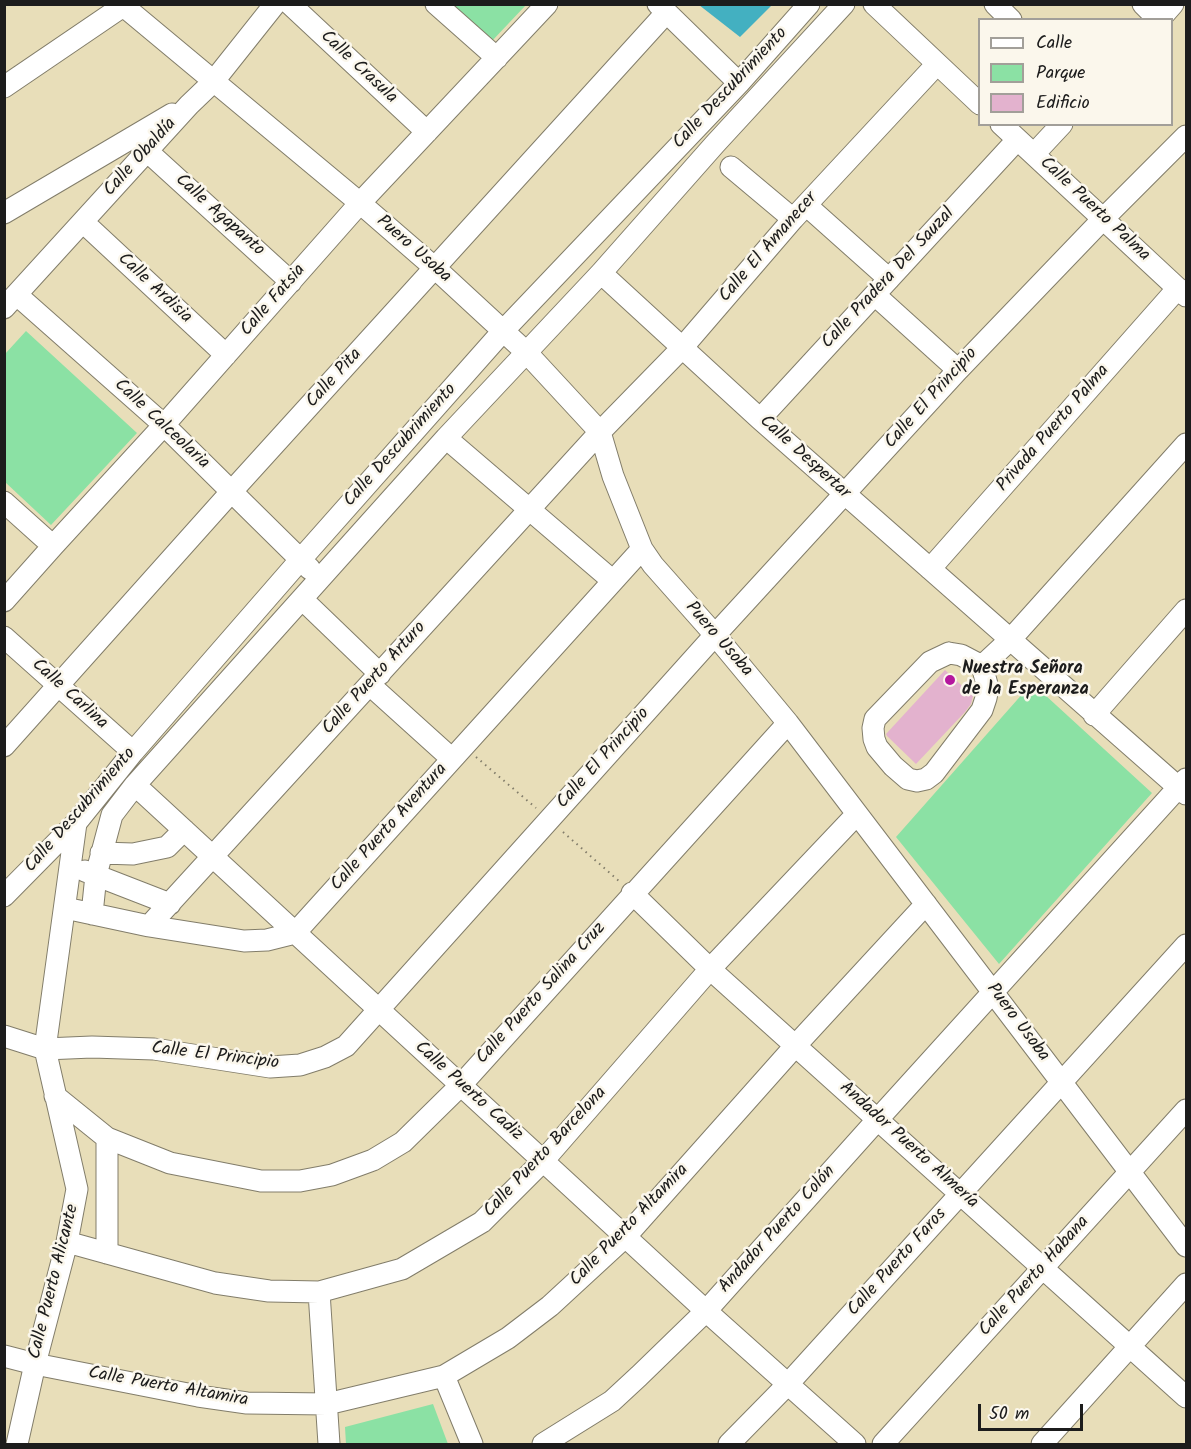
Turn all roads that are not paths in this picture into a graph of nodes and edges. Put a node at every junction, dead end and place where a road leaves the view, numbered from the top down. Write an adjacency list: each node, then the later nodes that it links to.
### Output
1 (275, 4): 18 (street, Calle Obaldía)
2 (290, 4): 25 (street, Calle Crasula)
3 (436, 4): 16 (street)
4 (547, 4): 16 (street, Calle Fatsia)
5 (808, 4): 19 (street, Calle Descubrimiento)
6 (844, 4): 39 (street, Calle Descubrimiento)
7 (874, 4): 17 (street)
8 (995, 4): 13 (street)
9 (1143, 4): 14 (street)
10 (1173, 4): 15 (street)
11 (124, 5): 18 (street, Puero Usoba); 20 (street)
12 (662, 9): 19 (street); 38 (street, Calle Pita)
13 (1009, 18)
14 (1157, 18)
15 (1161, 18)
16 (497, 58): 25 (street, Calle Fatsia)
17 (937, 64): 21 (street); 34 (street, Calle El Amanecer)
18 (213, 82): 22 (street, Calle Obaldía); 33 (street, Puero Usoba)
19 (739, 83): 45 (street, Calle Descubrimiento)
20 (4, 87)
21 (978, 102)
22 (189, 105): 28 (street, Calle Obaldía); 30 (street)
23 (1003, 126): 27 (street, Calle Puerto Palma)
24 (1060, 126): 29 (street)
25 (427, 132): 33 (street, Calle Fatsia)
26 (1186, 136): 36 (street, Calle El Principio)
27 (1017, 140): 29 (street, Calle Puerto Palma); 40 (street, Calle Pradera Del Sauzal)
28 (147, 151): 32 (street, Calle Obaldía); 41 (street, Calle Agapanto)
29 (1034, 154): 36 (street, Calle Puerto Palma)
30 (82, 166): 32 (street); 35 (street)
31 (731, 166): 34 (street)
32 (104, 199): 37 (street, Calle Obaldía)
33 (360, 203): 38 (street, Puero Usoba); 41 (street, Calle Fatsia)
34 (799, 212): 40 (street); 46 (street, Calle El Amanecer)
35 (4, 213)
36 (1103, 219): 42 (street, Calle Puerto Palma); 49 (street, Calle El Principio)
37 (83, 222): 44 (street, Calle Obaldía); 48 (street, Calle Ardisia)
38 (435, 268): 45 (street, Puero Usoba); 55 (street, Calle Pita)
39 (601, 273): 46 (street, Calle Despertar); 47 (street, Calle Descubrimiento)
40 (890, 279): 43 (street, Calle Pradera Del Sauzal)
41 (291, 282): 48 (street, Calle Fatsia)
42 (1182, 292): 62 (street, Privada Puerto Palma)
43 (875, 295): 49 (street); 50 (street, Calle Pradera Del Sauzal)
44 (11, 302): 51 (street, Calle Calceolaria)
45 (503, 332): 47 (street, Puero Usoba); 61 (street, Calle Descubrimiento)
46 (682, 348): 50 (street, Calle Despertar); 52 (street, Calle El Amanecer)
47 (526, 352): 52 (street, Puero Usoba); 53 (street, Calle Descubrimiento)
48 (226, 355): 51 (street, Calle Fatsia)
49 (958, 370): 56 (street, Calle El Principio)
50 (760, 419): 56 (street, Calle Despertar)
51 (164, 425): 55 (street, Calle Calceolaria); 59 (street, Calle Fatsia)
52 (600, 432): 58 (street, Calle Puerto Arturo); 60 (street, Puero Usoba)
53 (446, 438): 58 (street); 63 (street, Calle Descubrimiento)
54 (1186, 444): 70 (street)
55 (232, 491): 61 (street, Calle Calceolaria); 73 (street, Calle Pita)
56 (845, 494): 62 (street, Calle Despertar); 68 (street, Calle El Principio)
57 (4, 502): 59 (street)
58 (530, 510): 64 (street); 72 (street, Calle Puerto Arturo)
59 (52, 546): 66 (street, Calle Fatsia)
60 (642, 549): 64 (street, Calle Puerto Aventura); 68 (street, Puero Usoba)
61 (301, 559): 63 (street, Calle Calceolaria); 77 (street, Calle Descubrimiento)
62 (930, 569): 70 (street, Calle Despertar)
63 (319, 580): 65 (street, Calle Descubrimiento)
64 (613, 581): 78 (street, Calle Puerto Aventura)
65 (302, 599): 72 (street); 79 (street, Calle Descubrimiento)
66 (4, 601)
67 (1186, 610): 74 (street)
68 (715, 635): 75 (street, Puero Usoba); 99 (street, Calle El Principio)
69 (4, 637): 73 (street, Calle Carlina)
70 (1010, 640): 71 (street); 74 (street, Calle Despertar)
71 (982, 666): 71 (street)
72 (375, 680): 78 (street); 85 (street, Calle Puerto Arturo)
73 (59, 686): 76 (street, Calle Pita); 77 (street, Calle Carlina)
74 (1094, 715): 80 (street, Calle Despertar)
75 (788, 723): 81 (street, Puero Usoba); 88 (street, Calle Puerto Salina Cruz)
76 (4, 746)
77 (133, 752): 82 (street, Calle Descubrimiento)
78 (452, 759): 95 (street, Calle Puerto Aventura)
79 (135, 785): 83 (street, Calle Puerto Cadiz); 84 (street, Calle Descubrimiento)
80 (1184, 787): 98 (street, Andador Puerto Colón)
81 (857, 814): 91 (street, Puero Usoba); 97 (street, Calle Puerto Barcelona)
82 (76, 823): 86 (street); 89 (street, Calle Descubrimiento)
83 (184, 830): 84 (street); 85 (street, Calle Puerto Cadiz)
84 (101, 853): 87 (street, Calle Descubrimiento)
85 (213, 857): 90 (street, Calle Puerto Arturo); 95 (street, Calle Puerto Cadiz)
86 (71, 866): 87 (street); 92 (street)
87 (96, 875): 90 (street); 93 (street, Calle Descubrimiento)
88 (632, 893): 97 (street, Andador Puerto Almería); 104 (street, Calle Puerto Salina Cruz)
89 (4, 896)
90 (170, 904): 94 (street, Calle Puerto Arturo)
91 (926, 904): 98 (street, Puero Usoba); 101 (street, Calle Puerto Altamira)
92 (65, 908): 93 (street); 102 (street)
93 (92, 914): 94 (street)
94 (149, 926): 95 (street)
95 (295, 933): 99 (street, Calle Puerto Cadiz)
96 (1186, 945): 103 (street, Calle Puerto Faros)
97 (710, 969): 101 (street, Andador Puerto Almería); 109 (street, Calle Puerto Barcelona)
98 (994, 993): 103 (street, Puero Usoba); 107 (street, Andador Puerto Colón)
99 (378, 1010): 102 (street, Calle El Principio); 104 (street, Calle Puerto Cadiz)
100 (6, 1042): 102 (street, Calle El Principio)
101 (796, 1045): 107 (street, Andador Puerto Almería); 112 (street, Calle Puerto Altamira)
102 (45, 1049): 105 (street, Calle Puerto Alicante)
103 (1062, 1082): 110 (street, Puero Usoba); 111 (street, Calle Puerto Faros)
104 (460, 1085): 108 (street, Calle Puerto Salina Cruz); 109 (street, Calle Puerto Cadiz)
105 (55, 1096): 108 (street, Calle Puerto Salina Cruz); 113 (street, Calle Puerto Alicante)
106 (1186, 1110): 110 (street, Calle Puerto Habana)
107 (878, 1119): 111 (street, Andador Puerto Almería); 119 (street, Andador Puerto Colón)
108 (108, 1138): 115 (street)
109 (543, 1161): 112 (street, Calle Puerto Cadiz); 118 (street, Calle Puerto Barcelona)
110 (1130, 1172): 114 (street, Puero Usoba); 116 (street, Calle Puerto Habana)
111 (961, 1194): 116 (street, Andador Puerto Almería); 124 (street, Calle Puerto Faros)
112 (626, 1236): 119 (street, Calle Puerto Cadiz); 123 (street, Calle Puerto Altamira)
113 (67, 1242): 115 (street, Calle Puerto Barcelona); 122 (street, Calle Puerto Alicante)
114 (1186, 1246)
115 (107, 1253): 118 (street, Calle Puerto Barcelona)
116 (1042, 1268): 120 (street, Andador Puerto Almería); 133 (street, Calle Puerto Habana)
117 (1186, 1284): 120 (street)
118 (319, 1292): 126 (street)
119 (706, 1311): 124 (street, Calle Puerto Cadiz); 130 (street, Andador Puerto Colón)
120 (1131, 1346): 125 (street, Andador Puerto Almería); 134 (street)
121 (4, 1356): 122 (street, Calle Puerto Altamira)
122 (35, 1364): 126 (street, Calle Puerto Altamira); 127 (street, Calle Puerto Alicante)
123 (444, 1376): 126 (street, Calle Puerto Altamira); 129 (street)
124 (788, 1384): 131 (street, Calle Puerto Faros); 132 (street, Calle Puerto Cadiz)
125 (1186, 1396)
126 (327, 1404): 128 (street)
127 (17, 1444)
128 (329, 1444)
129 (472, 1444)
130 (543, 1444)
131 (729, 1444)
132 (855, 1444)
133 (883, 1444)
134 (1042, 1444)

